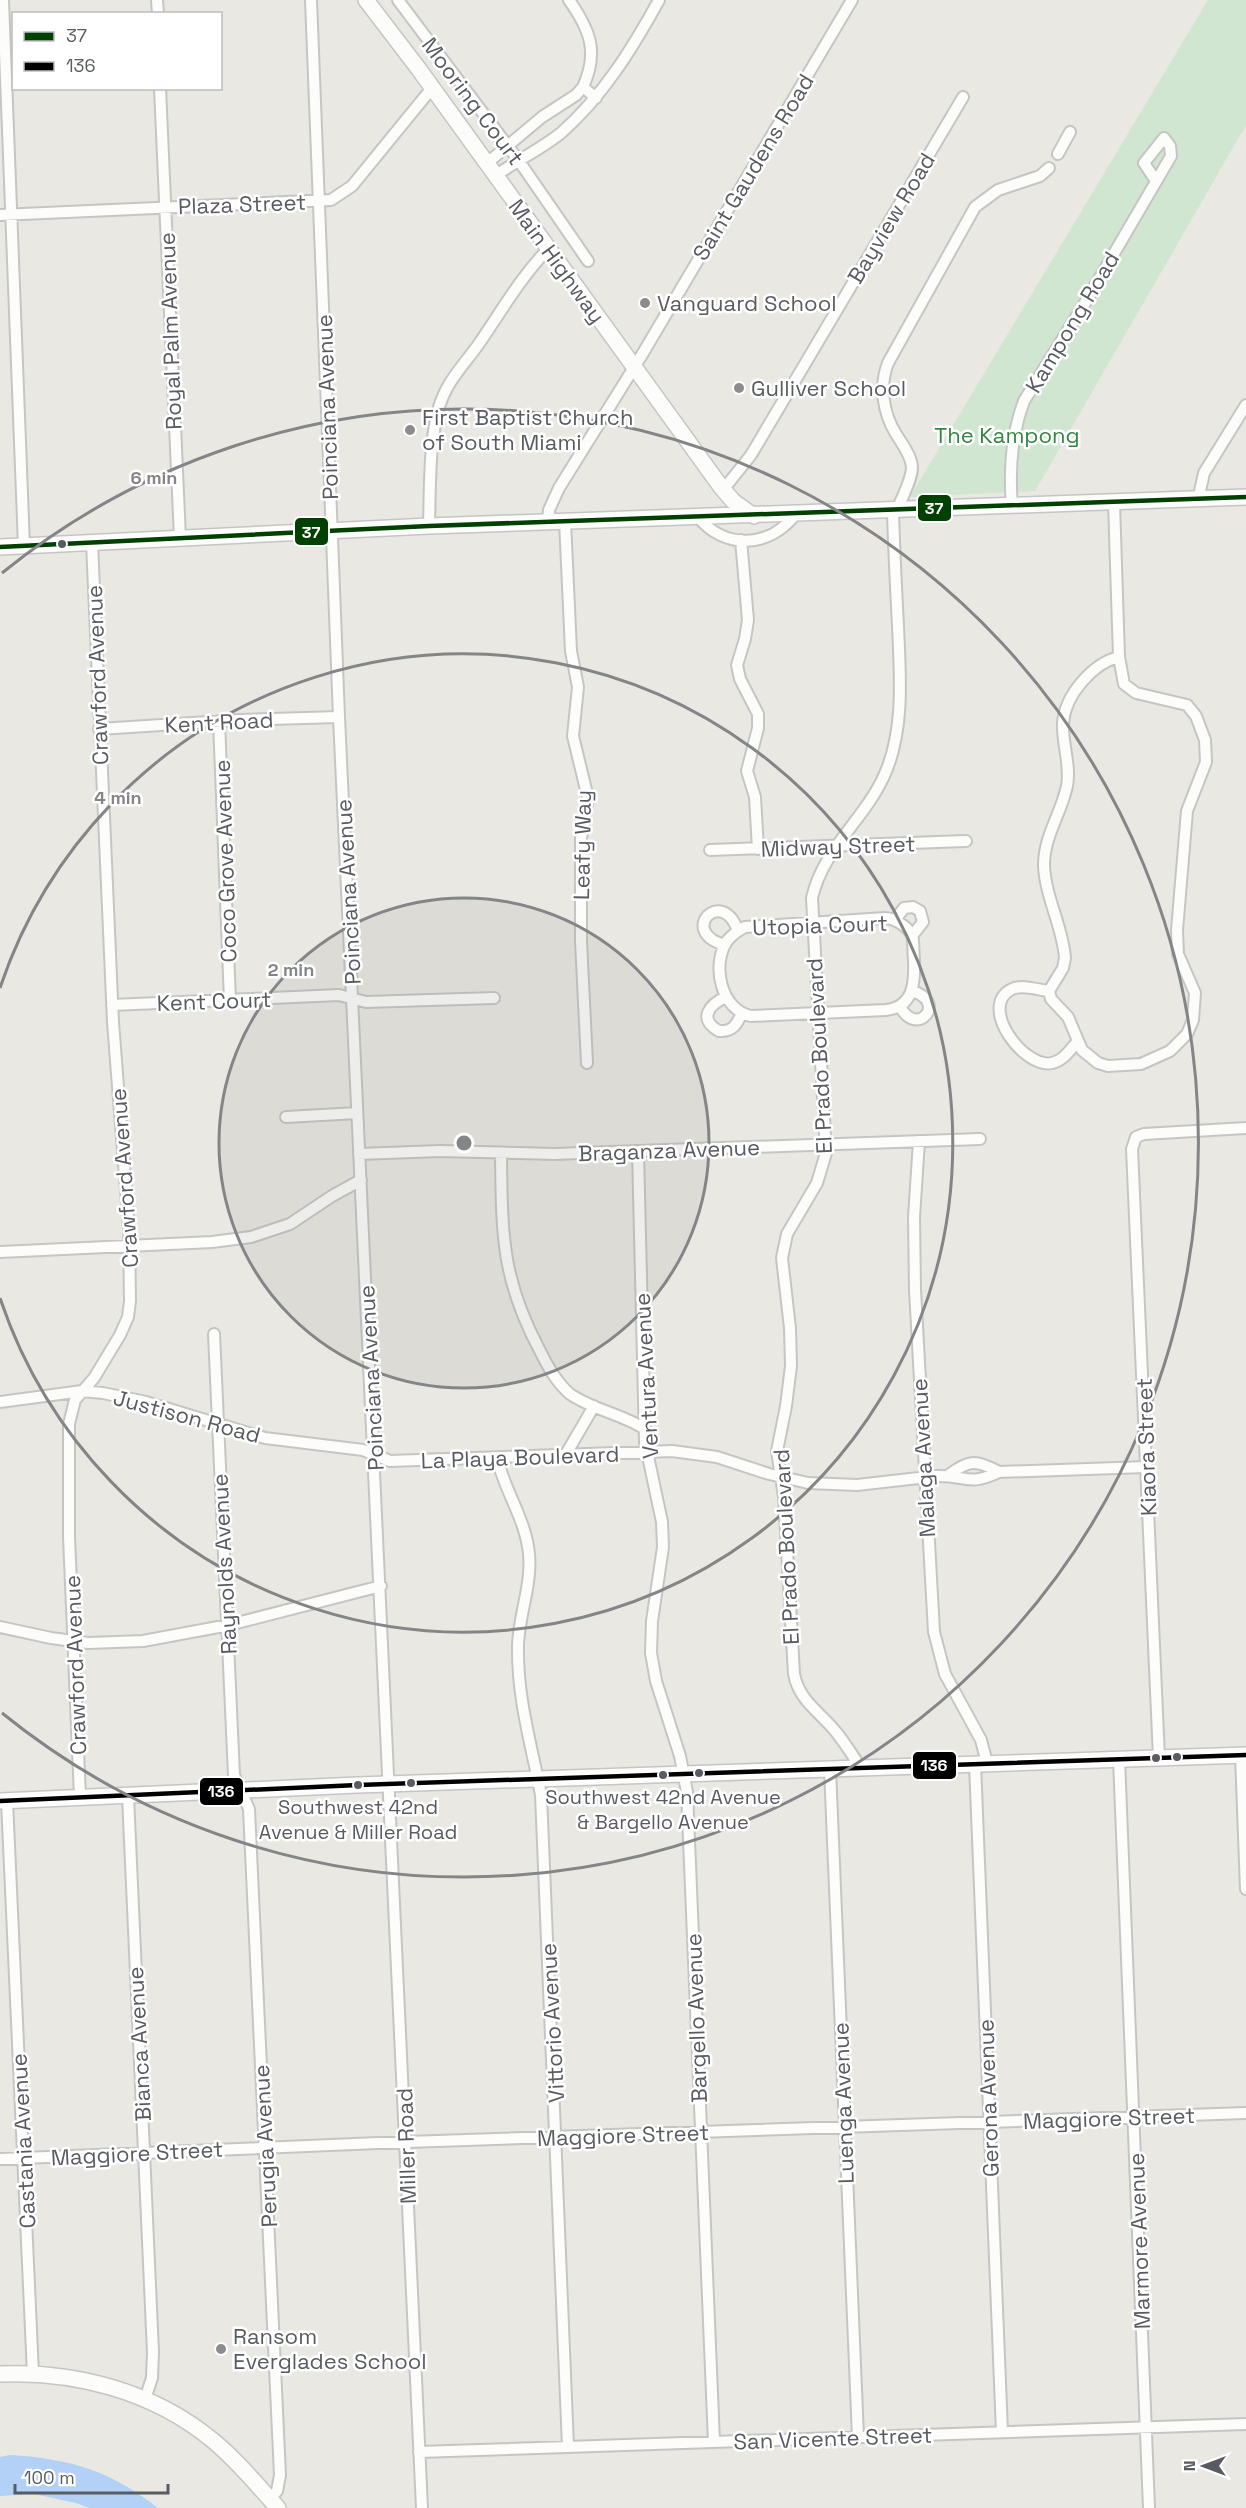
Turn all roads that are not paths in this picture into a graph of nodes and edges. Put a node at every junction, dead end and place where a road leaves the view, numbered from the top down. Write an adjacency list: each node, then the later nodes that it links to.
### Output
1 (3, 0): 22 (street)
2 (311, 0): 20 (street, Poinciana Avenue)
3 (366, 0): 9 (main road, Main Highway)
4 (399, 0): 14 (street, Mooring Court)
5 (569, 0): 8 (street)
6 (659, 0): 12 (street)
7 (852, 0): 25 (street, Saint Gaudens Road)
8 (583, 87): 12 (street); 14 (street)
9 (432, 88): 18 (main road, Main Highway); 20 (street, Plaza Street)
10 (160, 90): 21 (street, Royal Palm Avenue)
11 (963, 97): 27 (street, Bayview Road)
12 (596, 98): 16 (street)
13 (1070, 132): 15 (street)
14 (507, 147): 16 (street, Mooring Court); 18 (street)
15 (1058, 154)
16 (519, 161): 18 (street); 24 (street, Mooring Court)
17 (1049, 168): 32 (street)
18 (491, 170): 23 (main road, Main Highway)
19 (1156, 181): 31 (street, Kampong Road)
20 (318, 201): 21 (street, Plaza Street); 39 (street, Poinciana Avenue)
21 (165, 207): 22 (street, Plaza Street); 40 (street, Royal Palm Avenue)
22 (6, 215): 43 (street)
23 (548, 249): 25 (main road, Main Highway); 38 (street)
24 (588, 261)
25 (633, 367): 27 (main road, Main Highway); 37 (street, Saint Gaudens Road)
26 (1246, 405): 29 (street)
27 (724, 491): 34 (main road, Main Highway); 35 (main road)
28 (1246, 497): 29 (main road)
29 (1198, 500): 30 (main road)
30 (1114, 503): 31 (main road); 45 (street)
31 (1012, 507): 32 (main road)
32 (895, 511): 33 (main road); 50 (street, El Prado Boulevard)
33 (795, 514): 34 (main road); 41 (street)
34 (754, 516): 35 (main road)
35 (704, 517): 36 (main road); 41 (street)
36 (565, 521): 37 (main road); 69 (street, Leafy Way)
37 (548, 522): 38 (main road)
38 (429, 526): 39 (main road)
39 (332, 531): 40 (main road); 46 (street, Poinciana Avenue)
40 (180, 538): 42 (main road)
41 (741, 540): 51 (street)
42 (92, 543): 43 (main road); 48 (street, Crawford Avenue)
43 (24, 546): 44 (main road)
44 (0, 548)
45 (1119, 657): 59 (street); 68 (street)
46 (339, 717): 47 (street, Kent Road); 62 (street, Poinciana Avenue)
47 (219, 722): 48 (street, Kent Road); 63 (street, Coco Grove Avenue)
48 (99, 729): 64 (street, Crawford Avenue)
49 (966, 841): 50 (street, Midway Street)
50 (836, 846): 51 (street, Midway Street); 54 (street, El Prado Boulevard)
51 (758, 849): 52 (street, Midway Street)
52 (710, 850)
53 (895, 920): 54 (street, Utopia Court); 56 (street, Utopia Court); 56 (street)
54 (812, 923): 55 (street, Utopia Court); 66 (street, El Prado Boulevard)
55 (738, 931): 57 (street, Utopia Court); 57 (street)
56 (912, 936): 58 (street, Utopia Court)
57 (725, 945): 60 (street, Utopia Court)
58 (912, 991): 65 (street); 65 (street)
59 (1049, 991): 68 (street); 68 (street)
60 (726, 997): 67 (street); 67 (street)
61 (494, 998): 62 (street, Kent Court)
62 (353, 999): 63 (street, Kent Court); 70 (street, Poinciana Avenue)
63 (230, 1001): 64 (street, Kent Court)
64 (112, 1005): 80 (street, Crawford Avenue)
65 (900, 1006): 66 (street)
66 (818, 1012): 67 (street); 75 (street, El Prado Boulevard)
67 (742, 1013)
68 (1077, 1042)
69 (587, 1063)
70 (357, 1113): 71 (street); 77 (street, Poinciana Avenue)
71 (286, 1117)
72 (1246, 1128): 92 (street, Kiaora Street)
73 (980, 1139): 74 (street, Braganza Avenue)
74 (919, 1141): 75 (street, Braganza Avenue); 95 (street, Malaga Avenue)
75 (825, 1144): 76 (street, Braganza Avenue); 96 (street, El Prado Boulevard)
76 (638, 1152): 78 (street, Braganza Avenue); 87 (street, Ventura Avenue)
77 (359, 1154): 78 (street, Braganza Avenue); 79 (street, Poinciana Avenue)
78 (501, 1154): 85 (street)
79 (361, 1180): 80 (street); 89 (street, Poinciana Avenue)
80 (129, 1246): 81 (street); 83 (street, Crawford Avenue)
81 (0, 1252)
82 (214, 1334): 86 (street, Raynolds Avenue)
83 (82, 1391): 84 (street, Justison Road); 86 (street, Justison Road); 100 (street, Crawford Avenue)
84 (0, 1402)
85 (594, 1406): 87 (street); 90 (street)
86 (217, 1424): 89 (street, Justison Road); 98 (street, Raynolds Avenue)
87 (645, 1429): 88 (street, Ventura Avenue)
88 (646, 1452): 90 (street, La Playa Boulevard); 96 (street, La Playa Boulevard); 107 (street, Ventura Avenue)
89 (374, 1454): 91 (street, La Playa Boulevard); 97 (street, Poinciana Avenue)
90 (566, 1454): 91 (street, La Playa Boulevard)
91 (497, 1458): 108 (street, Vittorio Avenue)
92 (1146, 1467): 93 (street, La Playa Boulevard); 102 (street, Kiaora Street)
93 (999, 1472): 94 (street, La Playa Boulevard); 94 (street, La Playa Boulevard)
94 (949, 1475): 95 (street, La Playa Boulevard)
95 (924, 1477): 96 (street, La Playa Boulevard); 104 (street, Malaga Avenue)
96 (781, 1478): 105 (street, El Prado Boulevard)
97 (381, 1586): 98 (street); 109 (street, Poinciana Avenue)
98 (228, 1625): 100 (street); 110 (street, Raynolds Avenue)
99 (0, 1627): 100 (street)
100 (74, 1641): 112 (street, Crawford Avenue)
101 (1243, 1755): 102 (main road); 114 (street)
102 (1159, 1758): 103 (main road)
103 (1119, 1759): 104 (main road); 116 (street, Marmore Avenue)
104 (981, 1763): 105 (main road); 117 (street, Gerona Avenue)
105 (861, 1768): 106 (main road)
106 (830, 1769): 107 (main road); 118 (street, Luenga Avenue)
107 (684, 1774): 108 (main road); 119 (street, Bargello Avenue)
108 (538, 1780): 109 (main road); 120 (street, Vittorio Avenue)
109 (390, 1784): 110 (main road); 121 (street, Miller Road)
110 (242, 1791): 111 (main road); 122 (street, Perugia Avenue)
111 (128, 1796): 112 (main road); 123 (street, Bianca Avenue)
112 (80, 1797): 113 (main road)
113 (4, 1801): 124 (street, Castania Avenue)
114 (1246, 1889)
115 (1246, 2113): 116 (street, Maggiore Street)
116 (1134, 2118): 117 (street, Maggiore Street); 130 (street, Marmore Avenue)
117 (989, 2122): 118 (street, Maggiore Street); 131 (street, Gerona Avenue)
118 (844, 2127): 119 (street, Maggiore Street); 132 (street, Luenga Avenue)
119 (701, 2132): 120 (street, Maggiore Street); 133 (street, Bargello Avenue)
120 (556, 2137): 121 (street, Maggiore Street); 134 (street, Vittorio Avenue)
121 (406, 2142): 122 (street, Maggiore Street); 135 (street, Miller Road)
122 (266, 2147): 123 (street, Maggiore Street); 136 (street, Perugia Avenue)
123 (144, 2153): 124 (street, Maggiore Street); 128 (street, Bianca Avenue)
124 (24, 2158): 125 (street, Maggiore Street); 127 (street, Castania Avenue)
125 (0, 2159)
126 (0, 2374): 127 (main road)
127 (33, 2374): 128 (main road)
128 (146, 2399): 136 (main road)
129 (1246, 2424): 130 (street, San Vicente Street)
130 (1146, 2427): 131 (street, San Vicente Street); 138 (street, Marmore Avenue)
131 (1002, 2432): 132 (street, San Vicente Street)
132 (858, 2437): 133 (street, San Vicente Street)
133 (714, 2442): 134 (street, San Vicente Street)
134 (568, 2447): 135 (street, San Vicente Street)
135 (419, 2452): 137 (street, Miller Road)
136 (274, 2504)
137 (422, 2508)
138 (1149, 2508)

